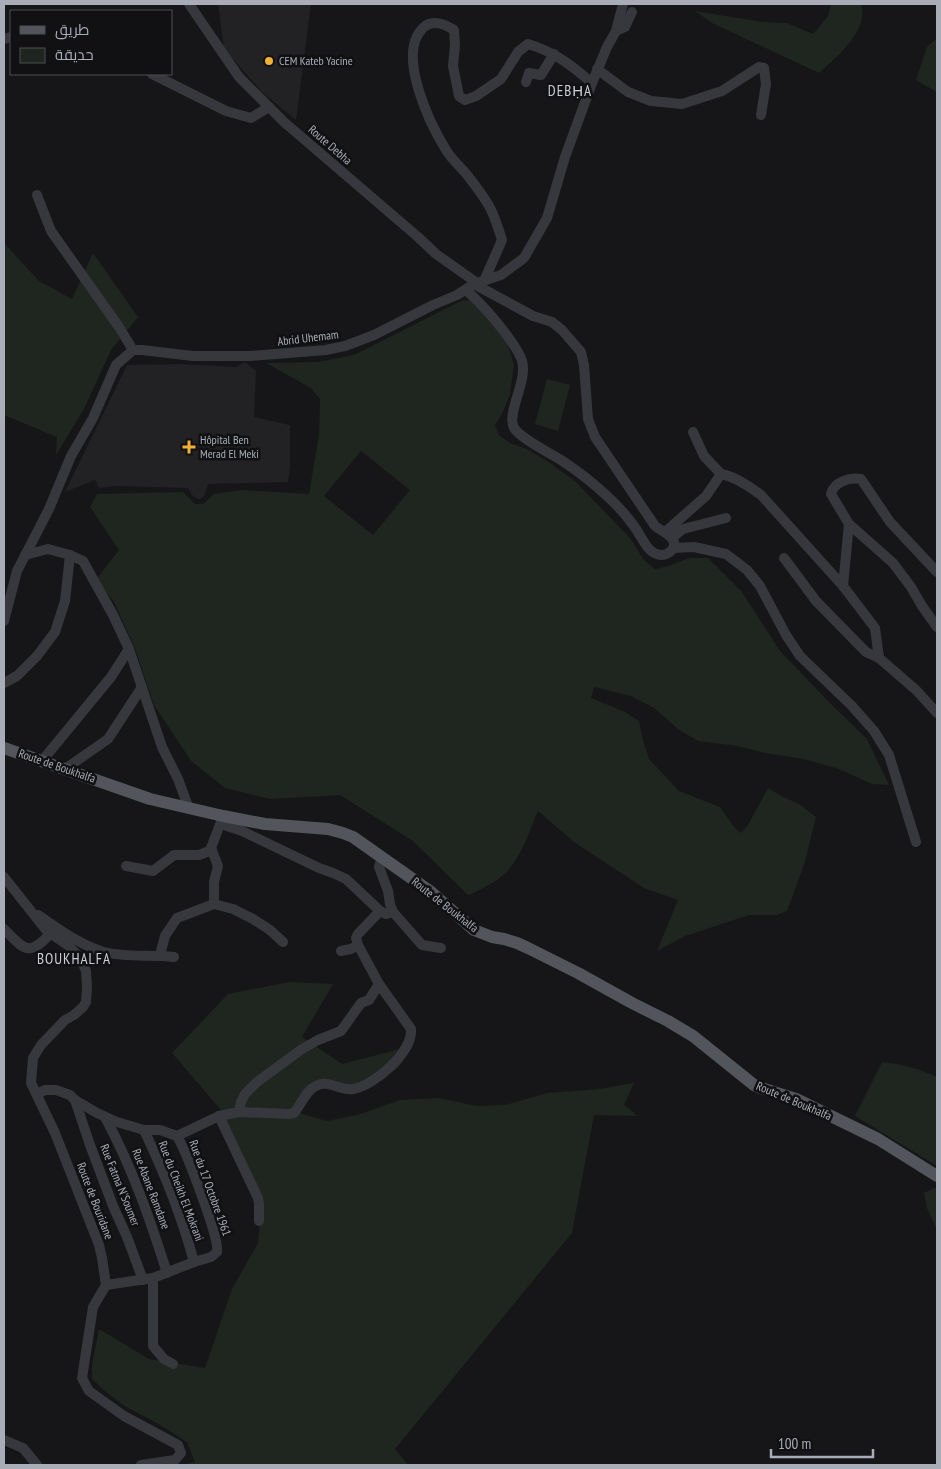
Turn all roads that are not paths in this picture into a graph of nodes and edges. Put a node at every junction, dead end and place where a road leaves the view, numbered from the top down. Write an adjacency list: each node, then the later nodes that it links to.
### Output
1 (189, 4): 10 (street, Route Debha)
2 (623, 4): 4 (street, Abrid Uhemam)
3 (632, 12): 4 (street)
4 (616, 31): 6 (street, Abrid Uhemam)
5 (554, 54): 8 (street); 9 (street); 13 (street)
6 (598, 69): 9 (street, Abrid Uhemam); 11 (street)
7 (154, 75): 10 (street)
8 (526, 82)
9 (592, 83): 13 (street, Abrid Uhemam)
10 (269, 107): 13 (street, Route Debha)
11 (761, 115)
12 (37, 195): 14 (street)
13 (475, 284): 14 (street, Abrid Uhemam); 19 (street); 19 (street)
14 (133, 350): 21 (street)
15 (693, 432): 16 (street)
16 (721, 474): 19 (street); 24 (street)
17 (726, 518): 19 (street)
18 (849, 524): 23 (street); 24 (street); 26 (street)
19 (670, 539): 37 (street)
20 (70, 554): 21 (street); 27 (street); 29 (street)
21 (25, 555): 25 (street)
22 (784, 558): 28 (street)
23 (937, 572)
24 (843, 586): 28 (street)
25 (4, 621)
26 (937, 627)
27 (129, 649): 30 (street); 33 (street)
28 (879, 658): 31 (street)
29 (4, 683)
30 (142, 687): 34 (street); 35 (street)
31 (937, 713)
32 (4, 748): 33 (main road, Route de Boukhalfa)
33 (42, 761): 34 (main road, Route de Boukhalfa)
34 (65, 769): 35 (main road, Route de Boukhalfa)
35 (189, 809): 36 (main road, Route de Boukhalfa)
36 (222, 820): 38 (street); 39 (main road, Route de Boukhalfa); 44 (street)
37 (916, 842)
38 (212, 850): 40 (street); 42 (street)
39 (382, 857): 45 (street); 62 (main road, Route de Boukhalfa)
40 (126, 866)
41 (4, 877): 43 (street)
42 (214, 904): 48 (street); 52 (street)
43 (31, 911): 47 (street); 52 (street)
44 (380, 911): 45 (street); 49 (street)
45 (394, 912): 50 (street)
46 (4, 929): 47 (street)
47 (51, 933): 55 (street, Route de Bouridane)
48 (283, 942)
49 (358, 945): 51 (street); 54 (street)
50 (441, 948)
51 (341, 950)
52 (160, 955): 53 (street)
53 (174, 957)
54 (379, 984): 57 (street); 57 (street)
55 (37, 1094): 56 (street); 67 (street, Route de Bouridane)
56 (75, 1100): 59 (street); 66 (street, Rue Fatma N'Soumer)
57 (239, 1112): 58 (street)
58 (219, 1116): 61 (street); 63 (street)
59 (105, 1117): 60 (street); 65 (street, Rue Abane Ramdane)
60 (144, 1130): 61 (street); 64 (street, Rue du Cheikh El Mokrani)
61 (177, 1136): 64 (street, Rue du 17 Octobre 1961)
62 (937, 1176)
63 (259, 1221)
64 (194, 1262): 65 (street, Rue du 17 Octobre 1961)
65 (167, 1273): 66 (street, Rue du 17 Octobre 1961)
66 (148, 1279): 67 (street, Rue du 17 Octobre 1961); 68 (street)
67 (106, 1285): 71 (street)
68 (173, 1364)
69 (4, 1440): 70 (street)
70 (38, 1465)
71 (141, 1465)

